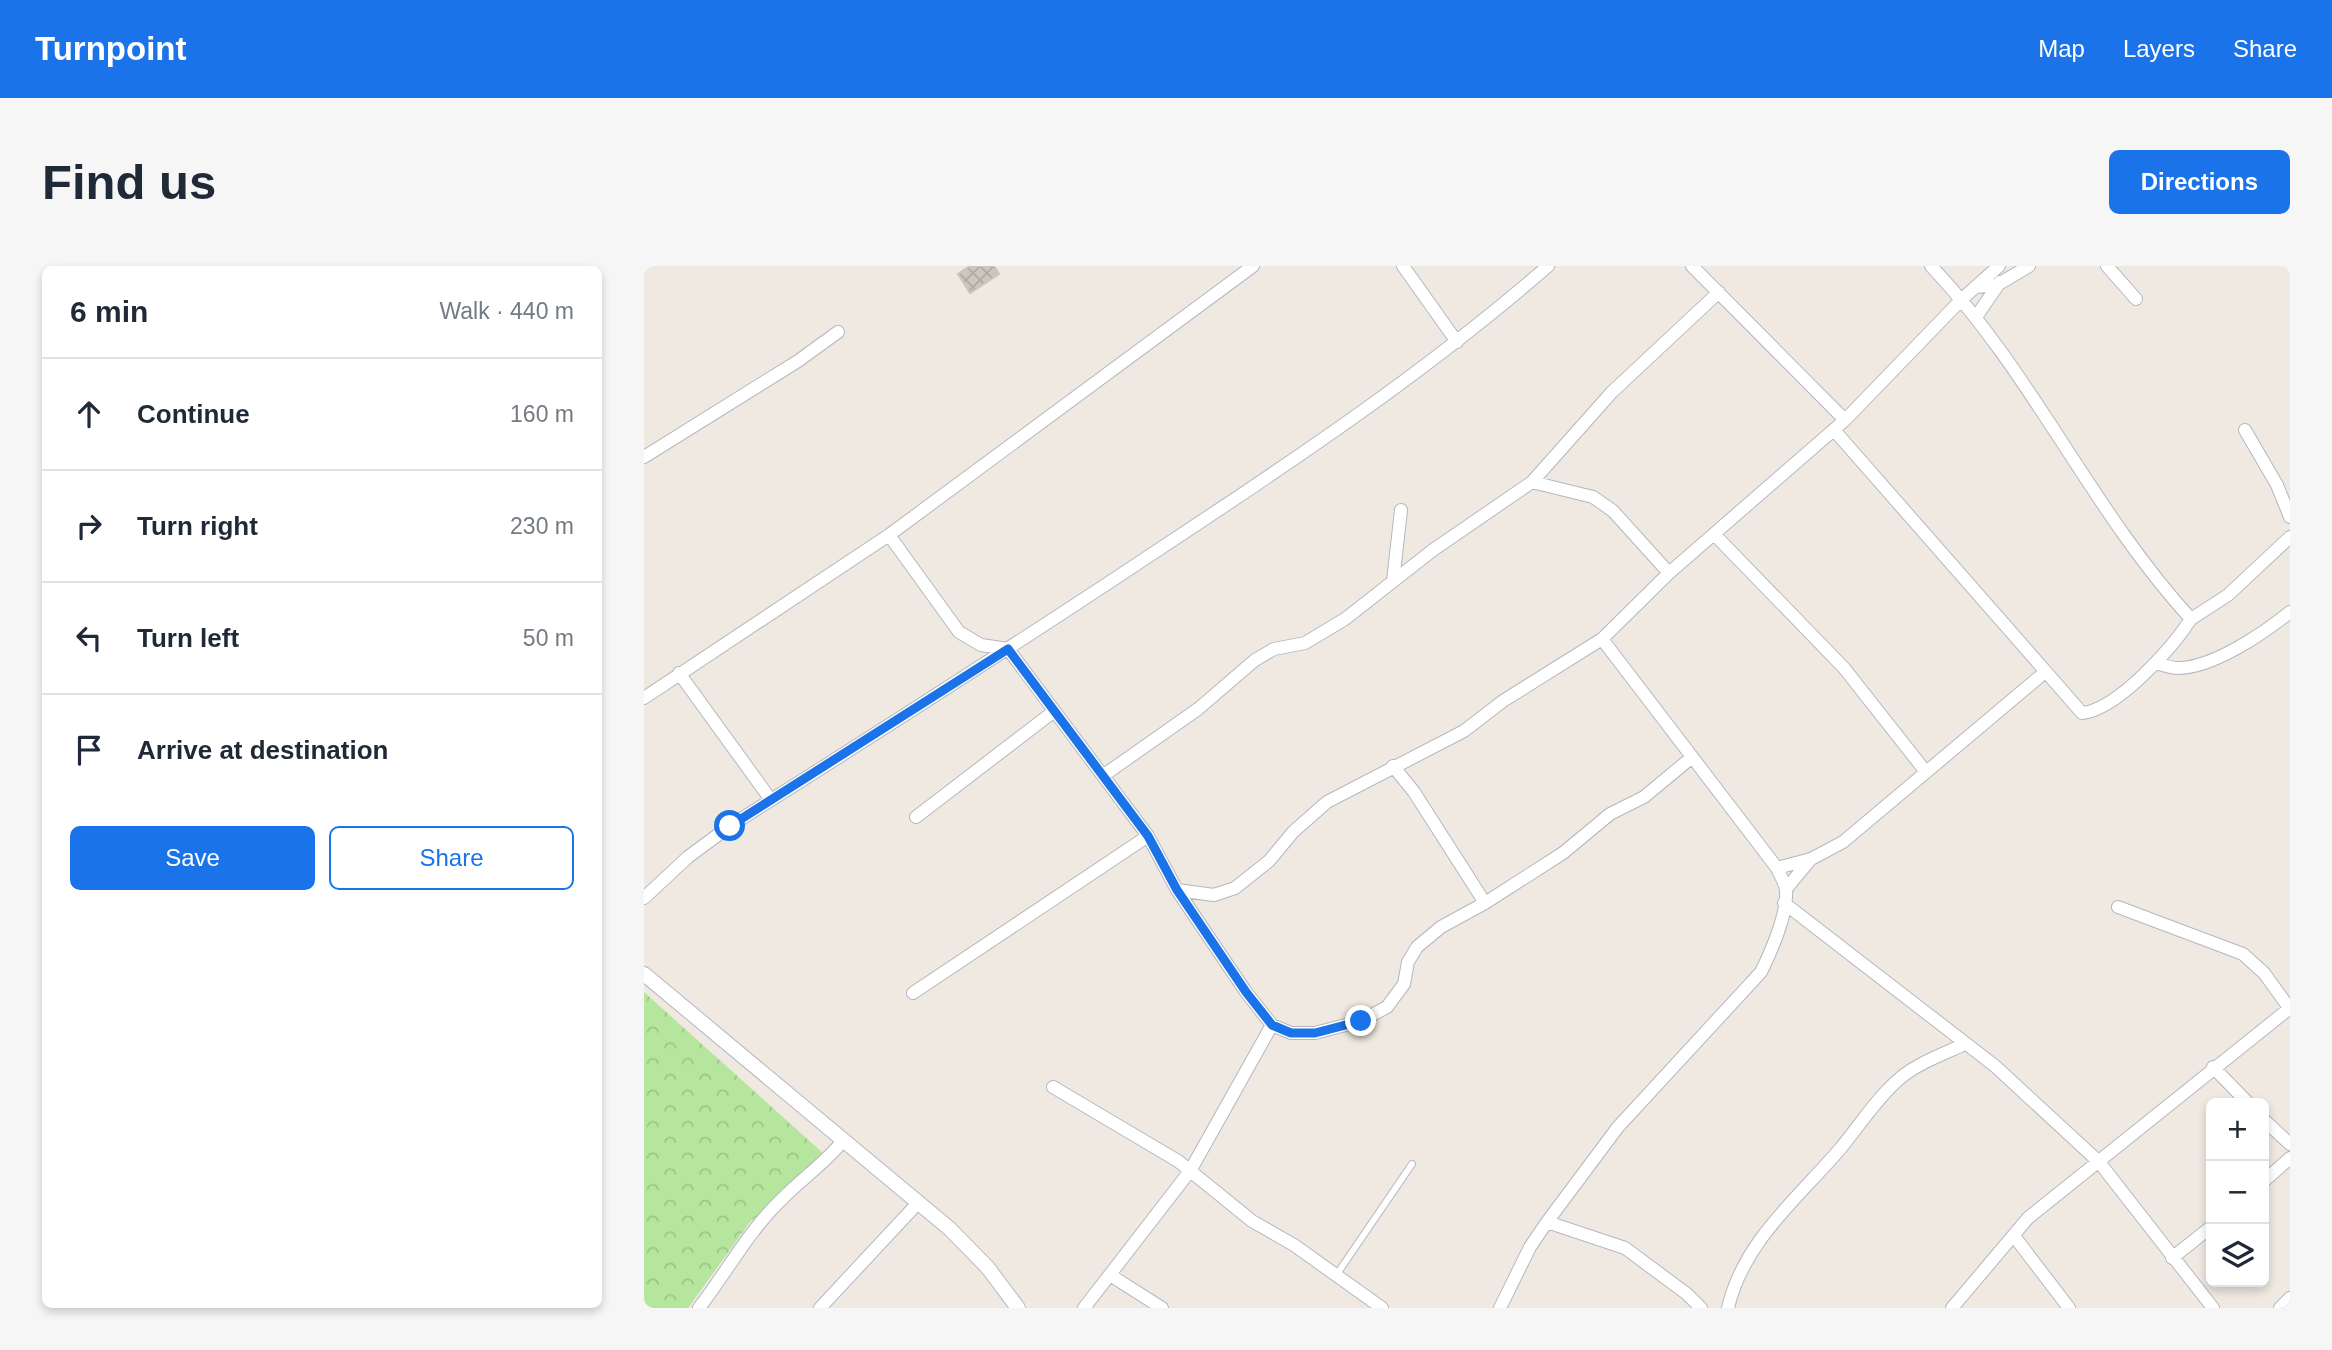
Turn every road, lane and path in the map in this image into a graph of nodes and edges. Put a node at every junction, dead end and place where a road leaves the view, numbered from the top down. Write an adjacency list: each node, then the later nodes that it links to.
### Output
1 (1254, 266): 26 (street)
2 (1403, 266): 17 (street)
3 (1548, 266): 17 (street)
4 (1692, 266): 12 (street)
5 (1931, 266): 13 (street)
6 (1999, 266): 11 (street)
7 (2006, 266): 10 (street)
8 (2029, 266): 10 (street)
9 (2106, 266): 14 (street)
10 (1997, 285): 11 (street); 15 (street)
11 (1975, 287): 13 (street)
12 (1719, 292): 18 (street); 22 (street)
13 (1962, 299): 15 (street); 18 (street)
14 (2136, 299)
15 (1976, 317): 31 (street)
16 (838, 332): 21 (street)
17 (1457, 342): 33 (street)
18 (1845, 420): 19 (street)
19 (1834, 430): 25 (street); 36 (street)
20 (2245, 430): 24 (street)
21 (644, 457)
22 (1532, 482): 28 (street); 29 (street)
23 (1401, 510): 29 (street)
24 (2290, 517)
25 (1714, 534): 28 (street); 41 (street)
26 (889, 535): 33 (street); 35 (street)
27 (2290, 537): 31 (street)
28 (1670, 573): 32 (street)
29 (1393, 581): 42 (street)
30 (2290, 612): 34 (street)
31 (2191, 619): 34 (street)
32 (1602, 639): 39 (street); 40 (street)
33 (1008, 649): 38 (street); 43 (street)
34 (2156, 663): 36 (street)
35 (680, 673): 37 (street); 43 (street)
36 (2044, 673): 41 (street)
37 (644, 698)
38 (1053, 712): 42 (street); 44 (street)
39 (1691, 758): 47 (street); 51 (street)
40 (1393, 766): 49 (street); 51 (street)
41 (1926, 772): 46 (street)
42 (1104, 775): 45 (street)
43 (771, 800): 50 (street)
44 (916, 817)
45 (1148, 836): 49 (street); 55 (street)
46 (1811, 859): 47 (street); 48 (street)
47 (1777, 868): 48 (street)
48 (1786, 889): 52 (street)
49 (1177, 890): 57 (street)
50 (644, 898)
51 (1485, 903): 57 (street)
52 (1784, 904): 58 (street); 71 (street)
53 (2118, 906): 56 (street)
54 (644, 974): 63 (street)
55 (913, 993)
56 (2290, 1008): 59 (street)
57 (1272, 1025): 68 (street)
58 (1965, 1044): 66 (street); 86 (street)
59 (2213, 1067): 61 (street); 66 (street)
60 (1054, 1087): 68 (street)
61 (2243, 1098)
62 (2284, 1132): 64 (street)
63 (842, 1142): 70 (street); 78 (street)
64 (2290, 1144)
65 (2290, 1158): 69 (street)
66 (2099, 1162): 73 (street); 74 (street)
67 (1412, 1164): 75 (lane)
68 (1190, 1171): 75 (street); 76 (street)
69 (2269, 1177)
70 (917, 1203): 79 (street); 80 (street)
71 (1547, 1222): 84 (street); 85 (street)
72 (2206, 1231): 74 (street)
73 (2014, 1236): 87 (street); 88 (street)
74 (2172, 1258): 89 (street)
75 (1337, 1274): 83 (street)
76 (1110, 1275): 81 (street); 82 (street)
77 (2290, 1298): 90 (street)
78 (699, 1308)
79 (820, 1308)
80 (1018, 1308)
81 (1084, 1308)
82 (1162, 1308)
83 (1382, 1308)
84 (1500, 1308)
85 (1701, 1308)
86 (1728, 1308)
87 (1952, 1308)
88 (2069, 1308)
89 (2213, 1308)
90 (2280, 1308)

